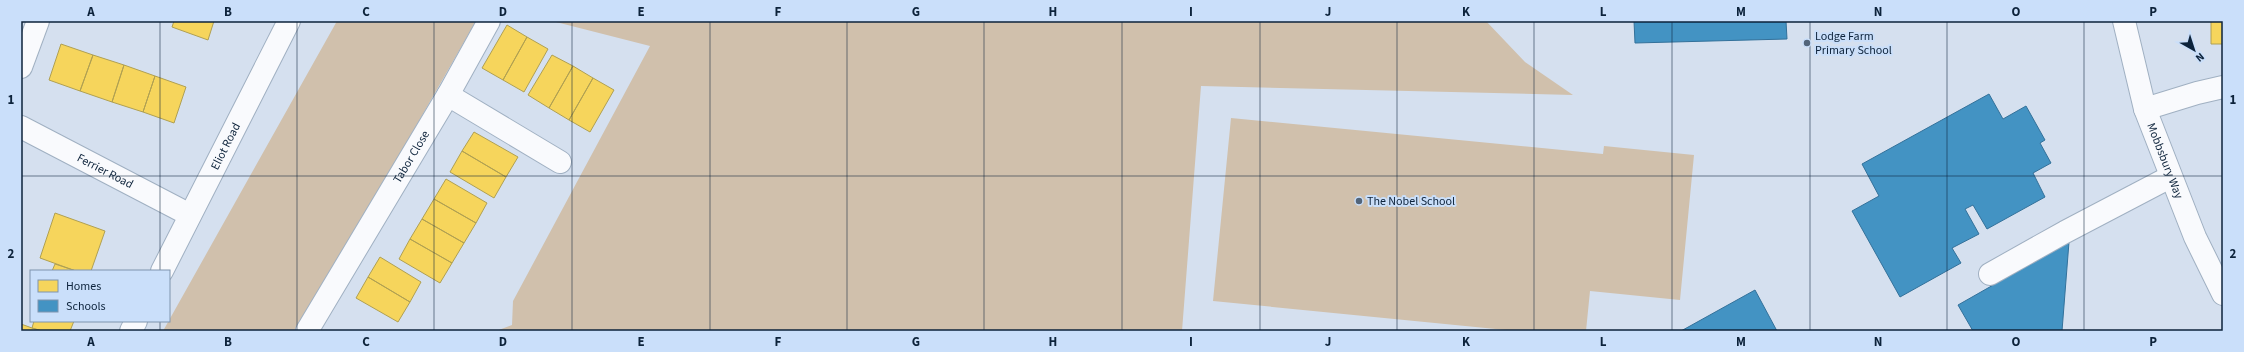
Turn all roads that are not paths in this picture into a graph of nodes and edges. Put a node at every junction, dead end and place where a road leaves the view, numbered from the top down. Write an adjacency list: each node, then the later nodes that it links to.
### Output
1 (38, 21): 5 (street)
2 (289, 21): 12 (street, Eliot Road)
3 (489, 21): 7 (street, Tabor Close)
4 (2124, 21): 8 (street, Mobbsbury Way)
5 (21, 66)
6 (2223, 87): 8 (street)
7 (448, 95): 10 (street); 18 (street, Tabor Close)
8 (2144, 109): 11 (street, Mobbsbury Way)
9 (21, 127): 12 (street, Ferrier Road)
10 (560, 162)
11 (2170, 177): 14 (street); 15 (street, Mobbsbury Way)
12 (190, 215): 13 (street, Eliot Road)
13 (162, 270)
14 (1990, 274)
15 (2223, 294)
16 (136, 322): 17 (street)
17 (131, 331)
18 (307, 331)

